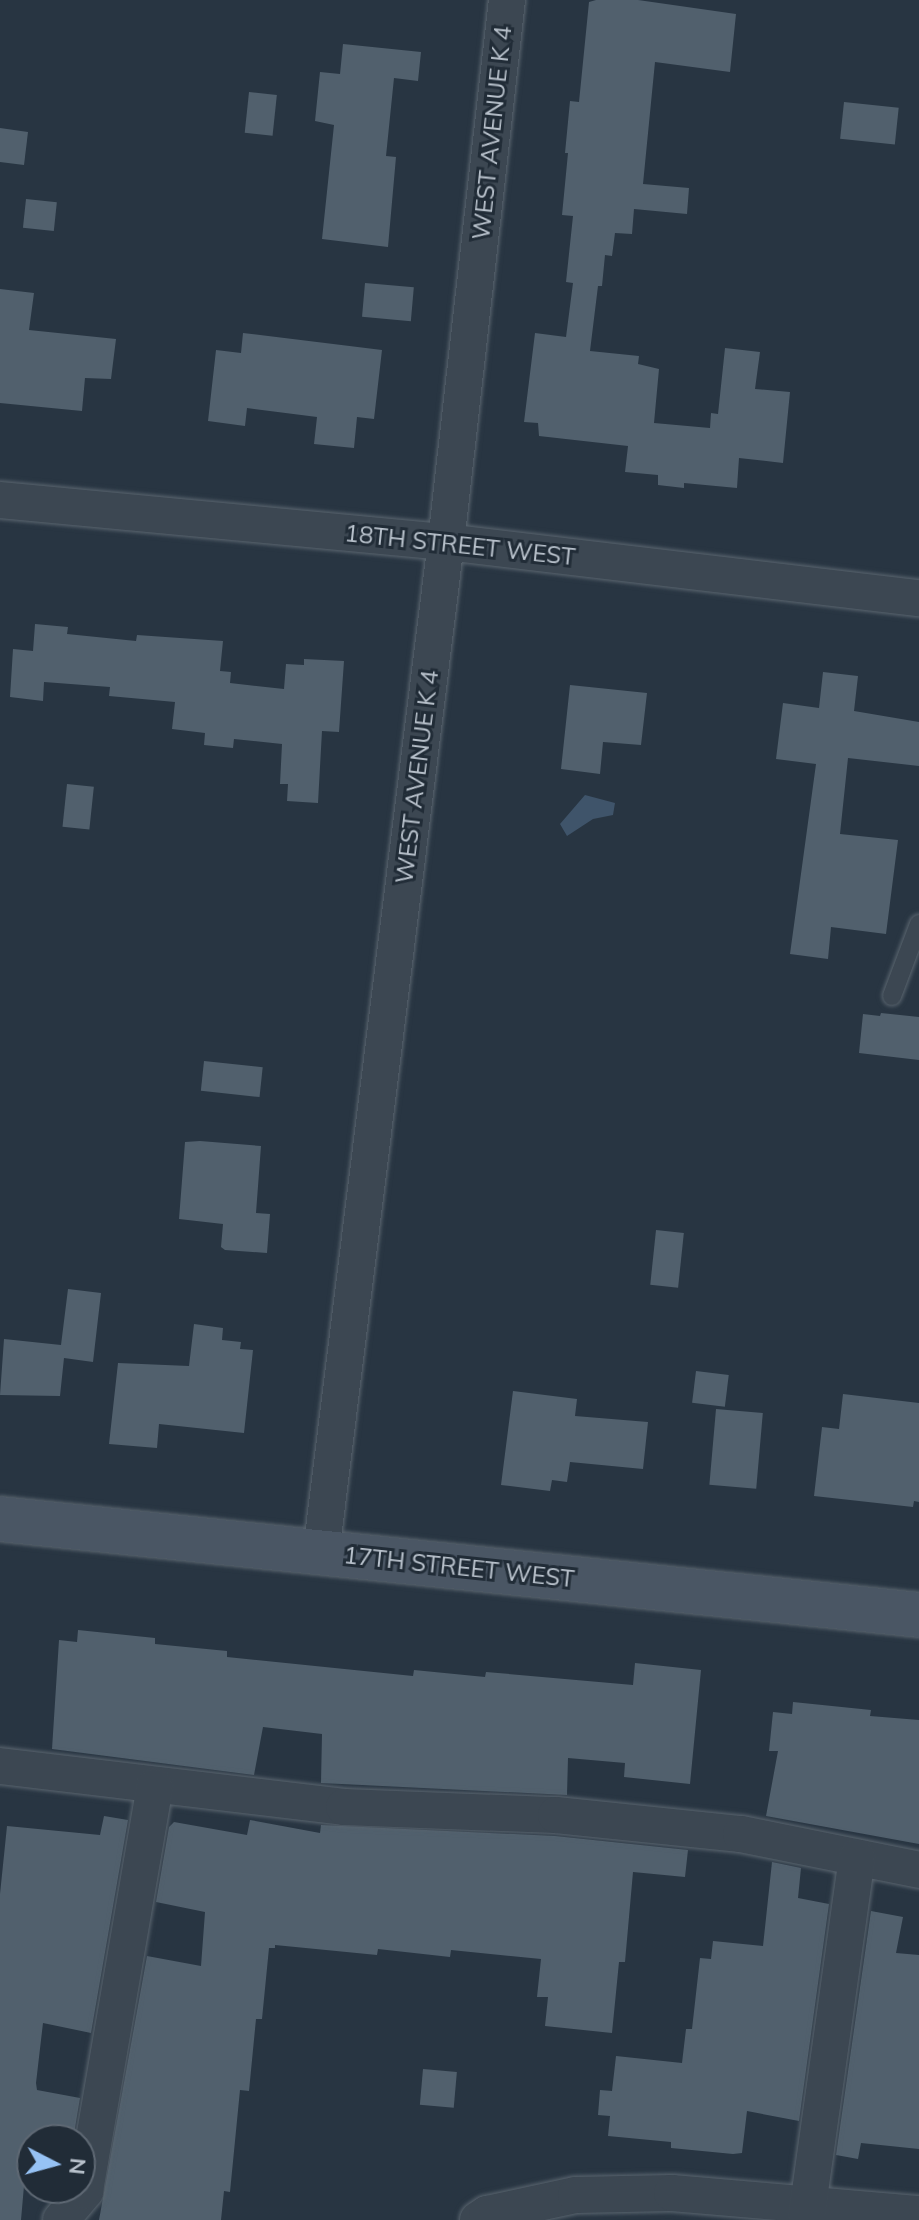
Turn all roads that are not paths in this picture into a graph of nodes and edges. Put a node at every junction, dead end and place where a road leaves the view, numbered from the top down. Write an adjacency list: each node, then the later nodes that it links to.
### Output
1 (507, 0): 3 (street, WEST AVENUE K 4)
2 (0, 500): 3 (street, 18TH STREET WEST)
3 (446, 542): 4 (street, 18TH STREET WEST); 8 (street, WEST AVENUE K 4)
4 (919, 598)
5 (919, 924): 6 (lane)
6 (892, 996)
7 (0, 1519): 8 (street, 17TH STREET WEST)
8 (321, 1553): 9 (street, 17TH STREET WEST)
9 (919, 1615)
10 (0, 1766): 11 (street)
11 (155, 1787): 12 (street); 16 (street)
12 (857, 1858): 13 (street); 14 (street)
13 (919, 1870)
14 (807, 2212): 15 (street); 17 (street)
15 (919, 2214)
16 (61, 2220)
17 (478, 2220)

